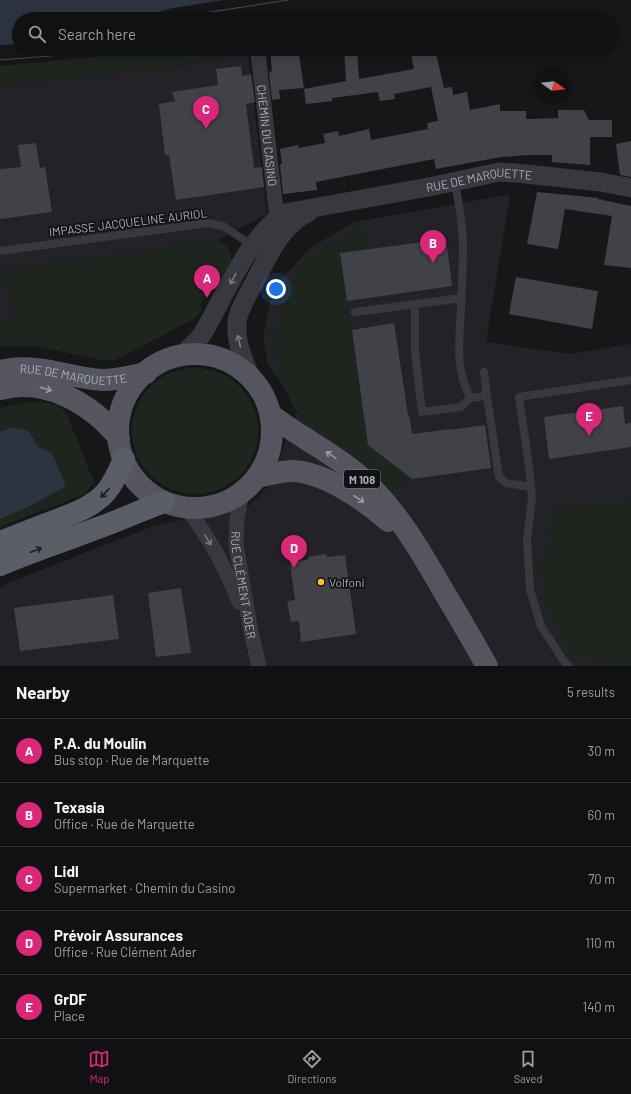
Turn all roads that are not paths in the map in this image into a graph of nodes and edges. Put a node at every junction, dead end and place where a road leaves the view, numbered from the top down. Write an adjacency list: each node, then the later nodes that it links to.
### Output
1 (258, 56): 5 (street, CHEMIN DU CASINO)
2 (454, 181): 3 (street, RUE DE MARQUETTE); 4 (street, RUE DE MARQUETTE); 8 (lane)
3 (631, 188)
4 (328, 206): 5 (street, RUE DE MARQUETTE); 7 (street, RUE DE MARQUETTE)
5 (277, 219): 7 (street, RUE DE MARQUETTE)
6 (0, 251): 7 (lane, IMPASSE JACQUELINE AURIOL)
7 (260, 252): 11 (street, RUE DE MARQUETTE, one-way to 11); 14 (street, RUE DE MARQUETTE, one-way to 7)
8 (462, 298): 9 (lane); 18 (lane)
9 (415, 304): 10 (lane); 18 (lane)
10 (355, 312)
11 (181, 356): 12 (main road); 14 (main road)
12 (146, 372): 16 (main road, RUE DE MARQUETTE); 20 (main road)
13 (484, 372): 17 (lane)
14 (251, 378): 19 (main road)
15 (631, 380): 23 (lane)
16 (2, 384): 20 (main road, RUE DE MARQUETTE, one-way to 20)
17 (487, 396): 18 (lane); 23 (lane)
18 (470, 398)
19 (271, 415): 22 (main road); 29 (main road, M 108, one-way to 19)
20 (119, 438): 21 (main road)
21 (124, 459): 25 (main road); 27 (highway, one-way to 27)
22 (257, 477): 24 (main road); 29 (main road, M 108, one-way to 29)
23 (530, 487): 33 (lane)
24 (242, 492): 26 (main road); 30 (street, RUE CLÉMENT ADER)
25 (164, 502): 26 (main road); 28 (highway, one-way to 25)
26 (186, 508): 30 (street, RUE CLÉMENT ADER, one-way to 30)
27 (0, 542)
28 (0, 565)
29 (430, 567): 32 (main road, M 108)
30 (251, 632): 31 (street)
31 (259, 666)
32 (487, 666)
33 (569, 666)

